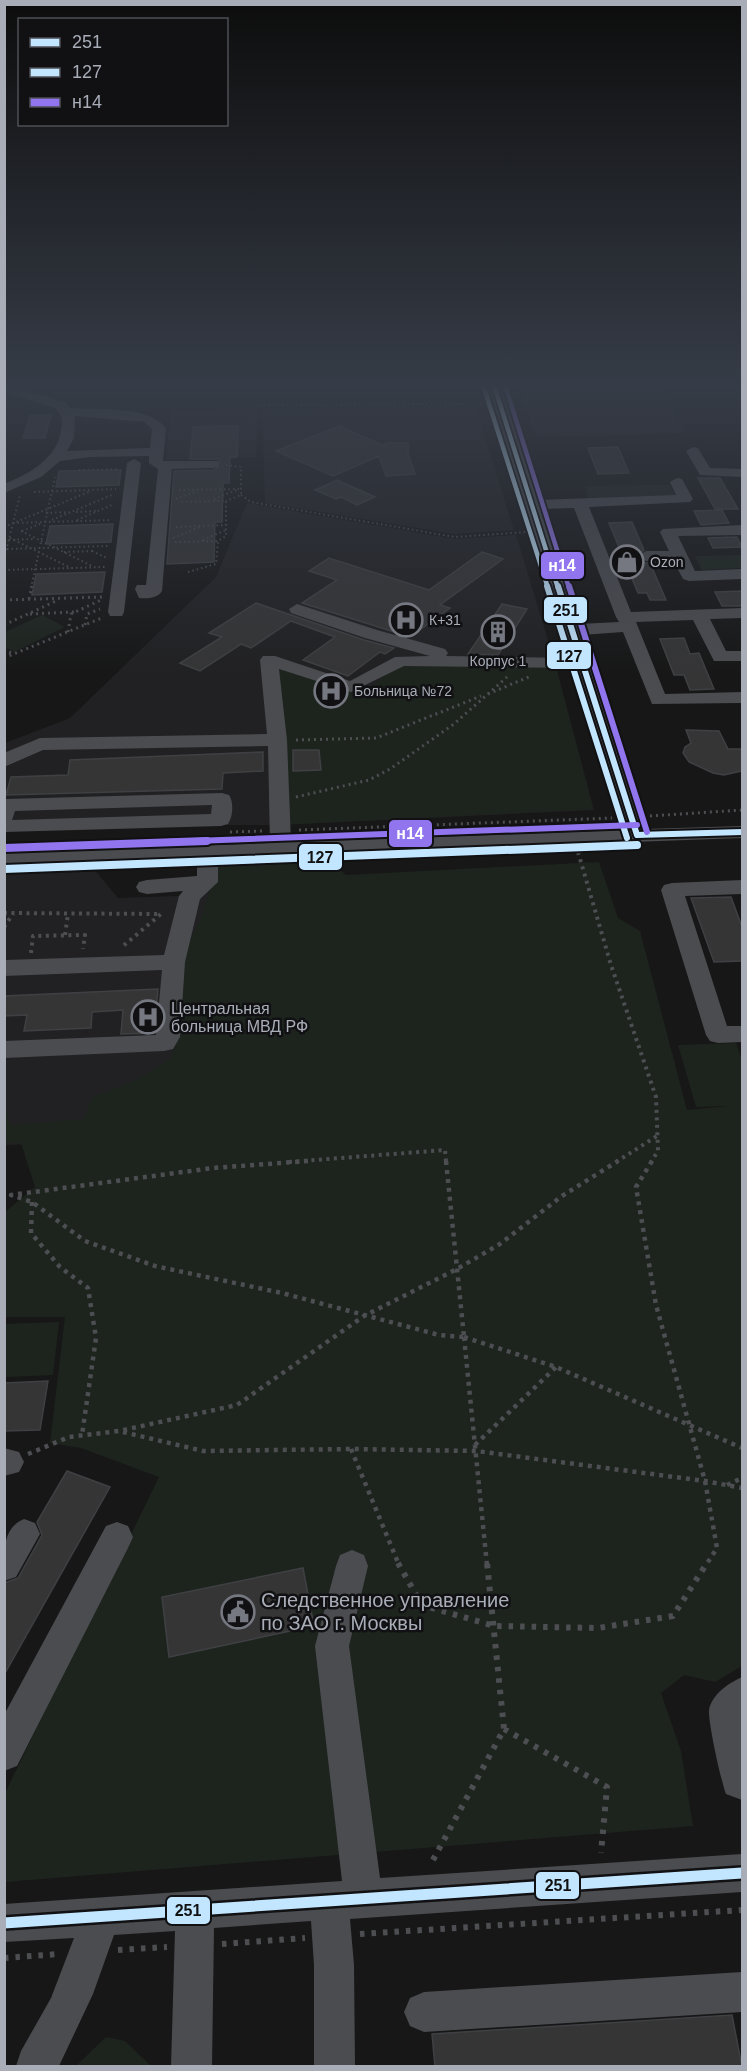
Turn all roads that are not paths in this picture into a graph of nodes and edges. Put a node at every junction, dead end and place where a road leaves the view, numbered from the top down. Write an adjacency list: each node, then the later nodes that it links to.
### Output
1 (29, 482): 6 (street)
2 (126, 482): 16 (street)
3 (164, 482): 15 (street)
4 (526, 482): 8 (street)
5 (677, 482): 7 (street)
6 (4, 489)
7 (580, 503): 8 (street); 12 (street)
8 (534, 505): 21 (street)
9 (742, 530): 10 (street)
10 (679, 555): 11 (street); 14 (street)
11 (646, 556)
12 (601, 557): 13 (street); 20 (street)
13 (623, 557)
14 (742, 574)
15 (143, 589)
16 (110, 604)
17 (297, 609): 23 (street)
18 (742, 613): 19 (street)
19 (699, 615): 20 (street); 22 (street)
20 (626, 622): 21 (street); 25 (street)
21 (570, 630): 24 (street)
22 (742, 656)
23 (470, 662): 24 (street); 26 (street)
24 (581, 663): 32 (street)
25 (742, 698)
26 (277, 740): 27 (street); 34 (street)
27 (4, 761)
28 (165, 801): 29 (street); 30 (street); 30 (street)
29 (4, 816)
30 (164, 822): 31 (street); 36 (street)
31 (4, 826)
32 (634, 826): 33 (street); 34 (street)
33 (742, 832)
34 (279, 840): 35 (street)
35 (214, 842): 36 (street); 38 (street)
36 (161, 853): 37 (street)
37 (4, 859)
38 (207, 882): 40 (street); 41 (street)
39 (742, 886): 43 (street)
40 (147, 887)
41 (174, 962): 42 (street); 44 (street)
42 (4, 968)
43 (742, 1034)
44 (4, 1050)
45 (24, 1534): 47 (street)
46 (117, 1537): 50 (street)
47 (4, 1566)
48 (352, 1566): 53 (street)
49 (742, 1695): 51 (street)
50 (4, 1753)
51 (742, 1782)
52 (742, 1873): 53 (street)
53 (341, 1912): 55 (street); 61 (street)
54 (4, 1923): 56 (street)
55 (195, 1928): 56 (street); 60 (street)
56 (94, 1934): 59 (street)
57 (742, 1992): 58 (street)
58 (424, 2012)
59 (36, 2067)
60 (192, 2067)
61 (335, 2067)

